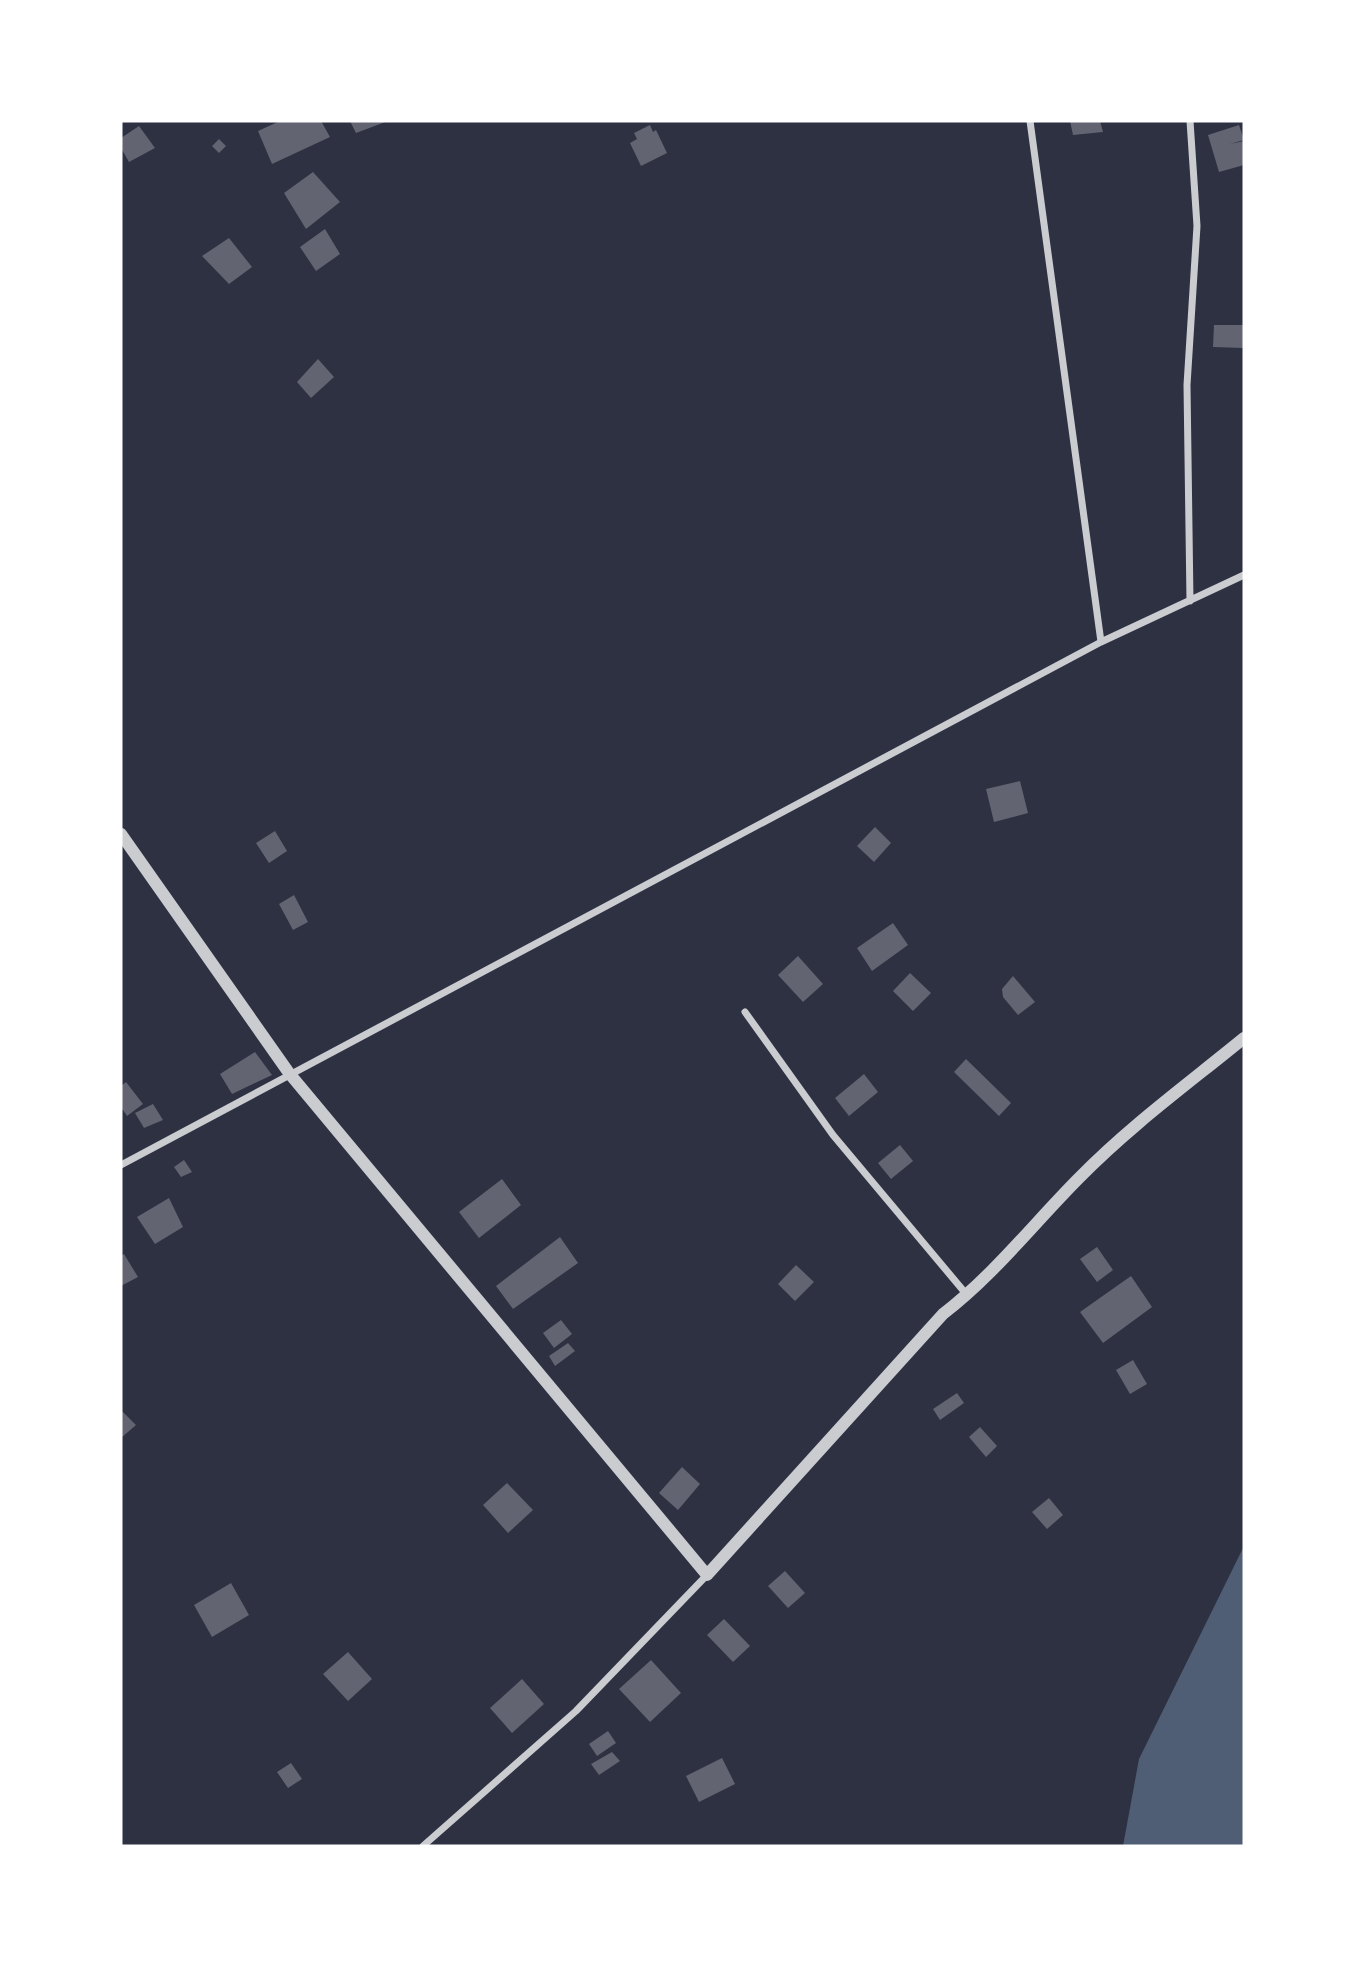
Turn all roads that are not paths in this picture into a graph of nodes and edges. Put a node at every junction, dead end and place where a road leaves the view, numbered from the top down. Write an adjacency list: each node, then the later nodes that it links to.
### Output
1 (1030, 121): 5 (street)
2 (1190, 121): 4 (street)
3 (1244, 575): 4 (street)
4 (1190, 601): 5 (street)
5 (1101, 642): 9 (street)
6 (121, 834): 9 (street)
7 (746, 1012): 11 (street)
8 (1244, 1038): 11 (street)
9 (289, 1073): 10 (street); 12 (street)
10 (121, 1165)
11 (968, 1295): 12 (street)
12 (707, 1575): 13 (street)
13 (423, 1846)

